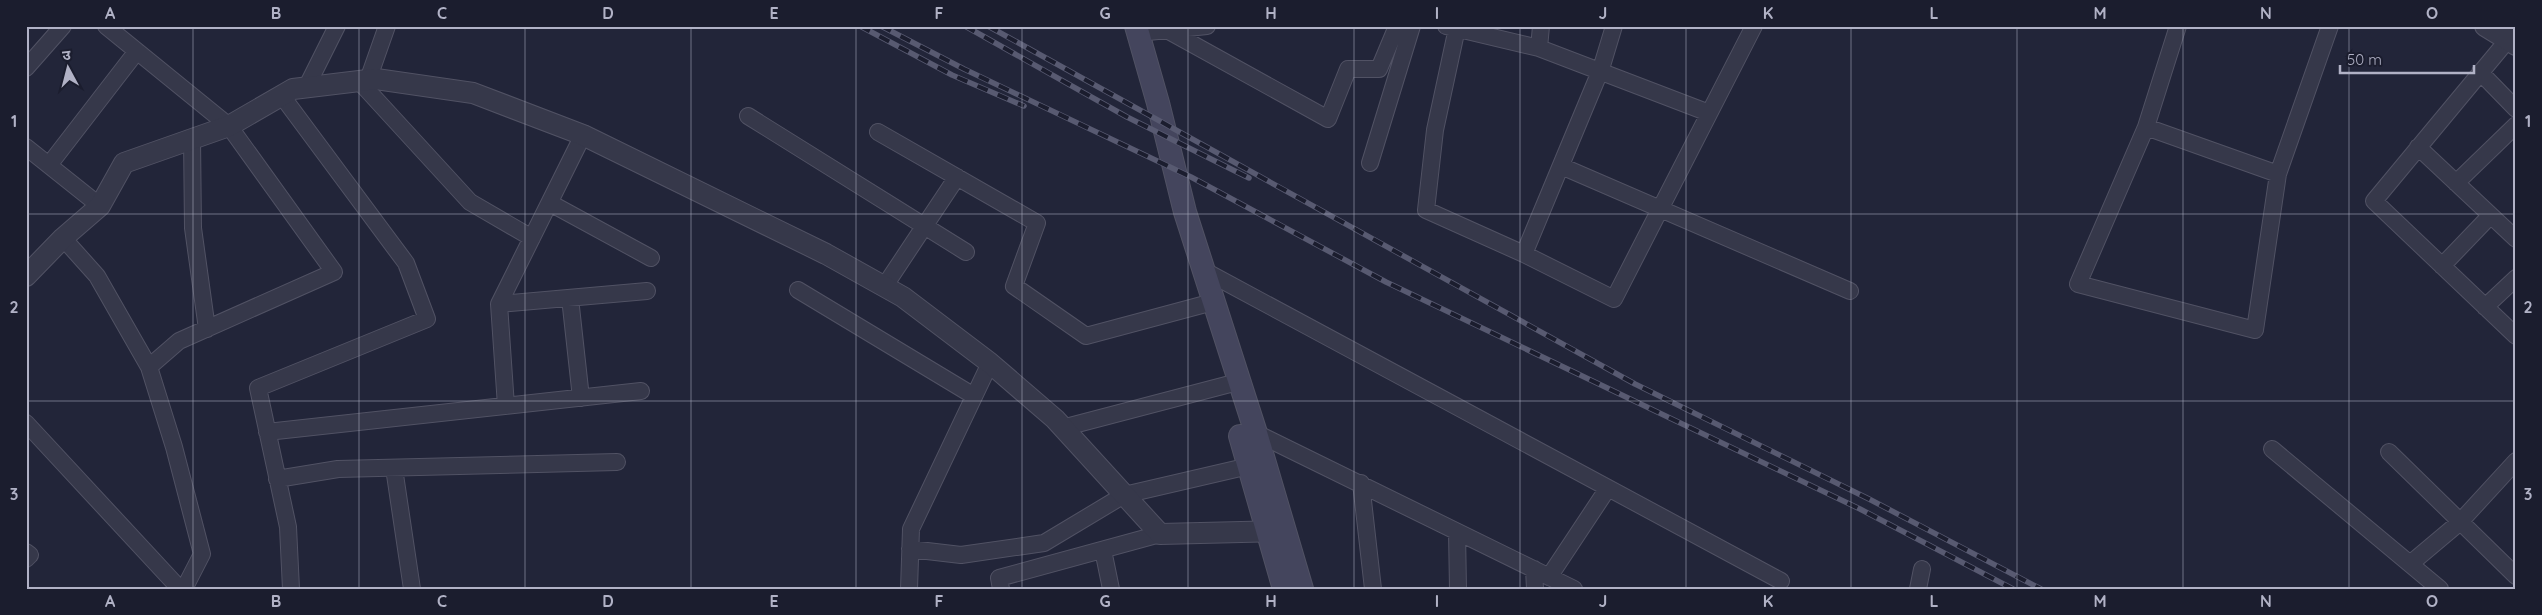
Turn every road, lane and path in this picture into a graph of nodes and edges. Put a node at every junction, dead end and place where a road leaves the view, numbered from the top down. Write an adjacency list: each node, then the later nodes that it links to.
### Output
1 (63, 26): 20 (street)
2 (106, 26): 19 (street)
3 (337, 26): 24 (street)
4 (387, 26): 23 (street)
5 (1208, 26): 16 (street)
6 (1397, 26): 16 (street)
7 (1412, 26): 37 (street)
8 (1541, 26): 18 (street)
9 (1614, 26): 21 (street)
10 (1754, 26): 27 (street)
11 (2178, 26): 31 (street)
12 (2330, 26): 40 (street)
13 (2485, 26): 17 (street)
14 (1451, 27): 18 (street); 52 (street)
15 (1137, 30): 16 (street); 55 (main road)
16 (1167, 30)
17 (2513, 38): 22 (street)
18 (1539, 48): 21 (street)
19 (137, 51): 29 (street); 38 (street)
20 (26, 68)
21 (1601, 70): 27 (street); 39 (street)
22 (2480, 72): 26 (street); 36 (street)
23 (364, 80): 24 (street); 33 (street); 49 (street)
24 (306, 88): 25 (street)
25 (282, 96): 29 (street); 77 (street)
26 (2516, 109)
27 (1710, 113): 45 (street)
28 (748, 116): 47 (street)
29 (229, 126): 34 (street); 66 (street)
30 (2516, 126): 42 (street)
31 (2146, 127): 40 (street); 40 (street)
32 (878, 132): 41 (street)
33 (583, 135): 43 (street); 58 (street)
34 (192, 138): 44 (street); 66 (street)
35 (26, 147): 38 (street)
36 (2418, 148): 42 (street); 54 (street)
37 (1370, 163)
38 (49, 165): 44 (street)
39 (1561, 166): 45 (street); 52 (street)
40 (2278, 174)
41 (957, 177): 47 (street); 64 (street)
42 (2456, 183): 46 (street)
43 (550, 203): 49 (street); 53 (street)
44 (100, 206): 48 (street)
45 (1660, 209): 52 (street); 61 (street)
46 (2490, 216): 50 (street); 54 (street)
47 (924, 226): 51 (street); 58 (street)
48 (63, 238): 56 (street); 69 (street)
49 (532, 238): 63 (street)
50 (2516, 239)
51 (966, 252)
52 (1524, 254)
53 (651, 258)
54 (2442, 266): 65 (street)
55 (1202, 270): 64 (main road); 87 (street)
56 (26, 276)
57 (2516, 278): 65 (street)
58 (884, 287): 68 (street)
59 (798, 290): 72 (street)
60 (647, 291): 62 (street)
61 (1850, 291)
62 (570, 298): 63 (street); 73 (street)
63 (499, 304): 74 (street)
64 (1214, 307): 70 (main road); 78 (main road)
65 (2485, 307): 67 (street)
66 (207, 329): 69 (street)
67 (2516, 336)
68 (990, 363): 72 (street); 76 (street)
69 (149, 367): 104 (street)
70 (1230, 384): 76 (street); 83 (main road)
71 (641, 391): 73 (street)
72 (974, 396): 93 (street)
73 (581, 398): 74 (street)
74 (506, 406): 77 (street)
75 (26, 423): 103 (street)
76 (1062, 428): 88 (street)
77 (267, 432): 85 (street)
78 (1256, 434): 86 (street); 90 (main road)
79 (2272, 450): 97 (street)
80 (2389, 452): 89 (street)
81 (2516, 461): 89 (street)
82 (618, 462): 84 (street)
83 (1249, 466): 88 (street); 90 (main road)
84 (394, 468): 85 (street); 106 (street)
85 (278, 479): 105 (street)
86 (1361, 483): 91 (street); 112 (street)
87 (1608, 488): 101 (street); 102 (street)
88 (1124, 495): 92 (street); 93 (street)
89 (2460, 522): 97 (street); 100 (street)
90 (1276, 532): 92 (street); 110 (main road); 111 (main road)
91 (1457, 532): 98 (street); 113 (street)
92 (1160, 534): 94 (street)
93 (910, 549): 107 (street)
94 (1103, 550): 108 (street); 109 (street)
95 (26, 552): 96 (street)
96 (26, 559)
97 (2410, 564): 117 (street)
98 (1534, 569): 101 (street); 114 (street)
99 (1922, 569): 116 (street)
100 (2516, 576)
101 (1549, 577): 115 (street)
102 (1781, 581)
103 (180, 589)
104 (184, 589)
105 (291, 589)
106 (412, 589)
107 (909, 589)
108 (1001, 589)
109 (1111, 589)
110 (1284, 589)
111 (1302, 589)
112 (1373, 589)
113 (1458, 589)
114 (1535, 589)
115 (1574, 589)
116 (1918, 589)
117 (2440, 589)

